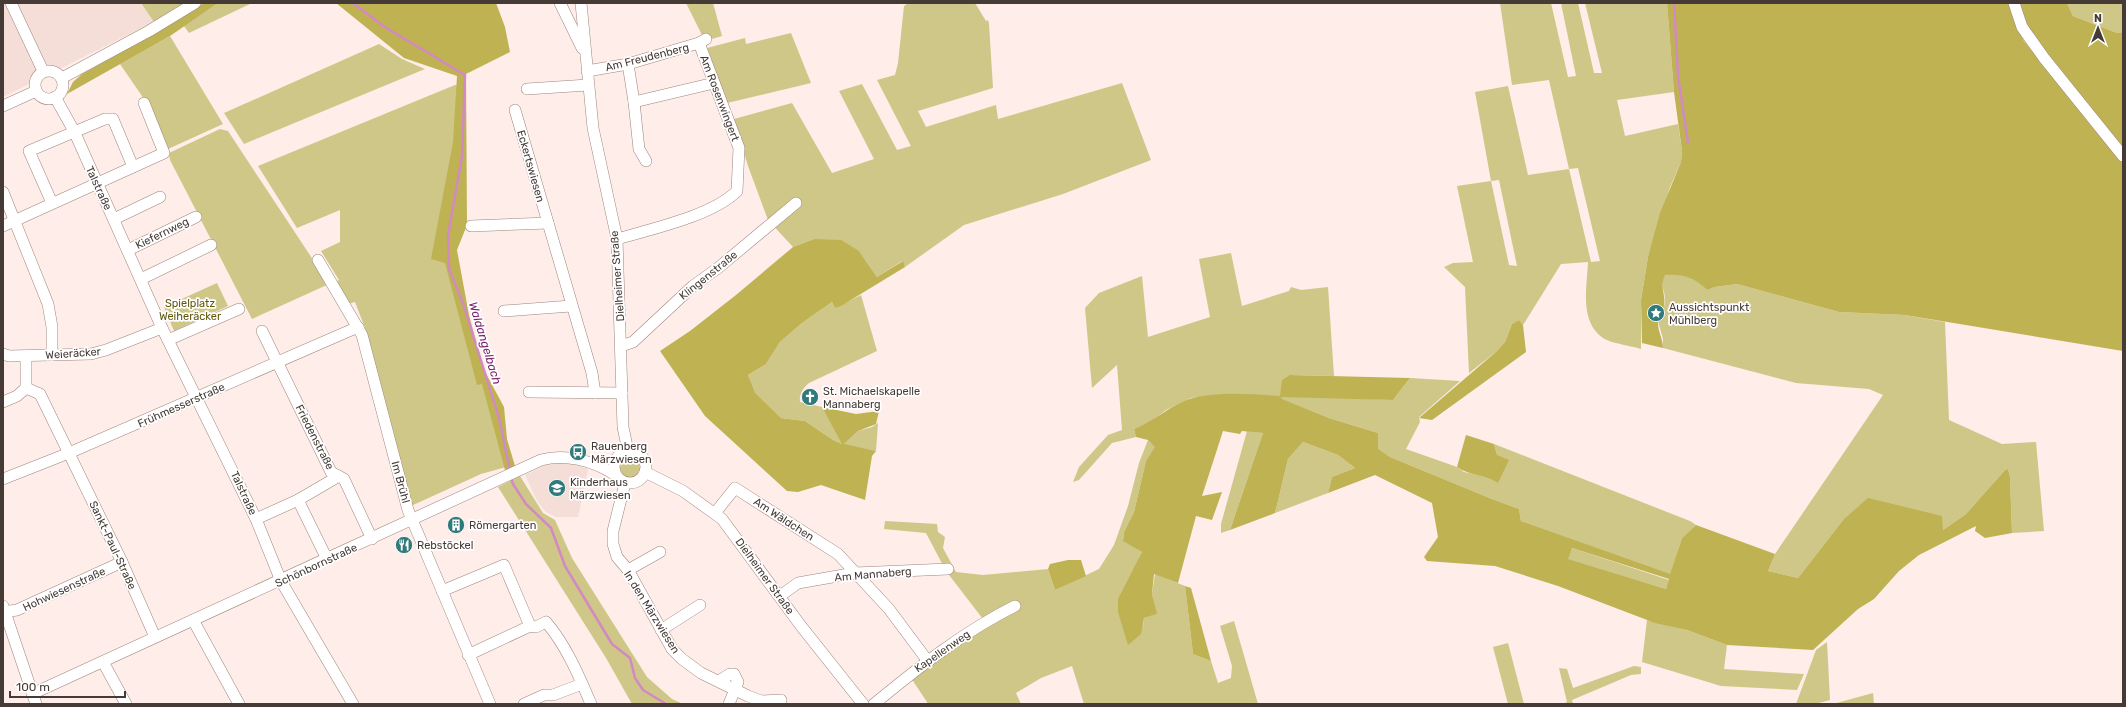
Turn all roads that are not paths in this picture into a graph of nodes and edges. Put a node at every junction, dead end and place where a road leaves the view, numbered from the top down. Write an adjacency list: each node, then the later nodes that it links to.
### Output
1 (11, 3): 9 (street)
2 (195, 3): 11 (street)
3 (560, 3): 7 (street)
4 (581, 3): 7 (street, Dielheimer Straße)
5 (2014, 3): 22 (street)
6 (702, 41): 8 (street, Am Freudenberg); 12 (street, Am Rosenwingert)
7 (585, 54): 10 (street, Dielheimer Straße)
8 (628, 64): 10 (street, Am Freudenberg); 17 (street)
9 (43, 71): 11 (street); 15 (street)
10 (587, 72): 13 (street, Dielheimer Straße)
11 (62, 78): 16 (street)
12 (714, 83): 17 (street); 36 (street, Am Rosenwingert)
13 (588, 85): 14 (street); 36 (street, Dielheimer Straße)
14 (527, 90)
15 (36, 91): 16 (street); 19 (street)
16 (55, 97): 21 (street, Talstraße)
17 (634, 102): 23 (street)
18 (144, 103): 24 (street)
19 (3, 106)
20 (515, 110): 33 (street, Eckertswiesen)
21 (74, 131): 24 (street); 25 (street, Talstraße); 29 (street)
22 (2123, 156)
23 (646, 161)
24 (133, 167): 25 (street)
25 (96, 184): 29 (street); 31 (street, Talstraße)
26 (3, 192): 32 (street)
27 (160, 197): 31 (street)
28 (796, 202): 48 (street, Klingenstraße)
29 (52, 203): 32 (street)
30 (196, 217): 38 (street, Kiefernweg)
31 (114, 219): 38 (street, Talstraße)
32 (14, 222): 34 (street); 50 (street)
33 (548, 223): 35 (street); 41 (street, Eckertswiesen)
34 (3, 226)
35 (470, 226)
36 (617, 239): 48 (street, Dielheimer Straße)
37 (211, 245): 40 (street)
38 (128, 250): 40 (street, Talstraße)
39 (318, 260): 44 (street, Im Brühl)
40 (141, 279): 45 (street, Talstraße)
41 (571, 306): 43 (street); 55 (street, Eckertswiesen)
42 (238, 309): 47 (street)
43 (504, 311)
44 (358, 327): 52 (street, Frühmesserstraße); 71 (street, Im Brühl)
45 (162, 328): 47 (street, Talstraße); 50 (street, Weieräcker)
46 (262, 331): 52 (street, Friedenstraße)
47 (168, 340): 57 (street, Talstraße)
48 (621, 346): 56 (street, Dielheimer Straße)
49 (3, 354): 51 (street, Weieräcker)
50 (52, 355): 51 (street, Weieräcker)
51 (26, 356): 53 (street)
52 (277, 362): 57 (street, Frühmesserstraße); 65 (street, Friedenstraße)
53 (26, 388): 58 (street); 60 (street, Sankt-Paul-Straße)
54 (529, 392): 55 (street)
55 (594, 393): 56 (street)
56 (622, 393): 59 (street, Dielheimer Straße)
57 (196, 399): 60 (street, Frühmesserstraße); 70 (street, Talstraße)
58 (3, 402)
59 (628, 451): 61 (street); 63 (street)
60 (69, 454): 66 (street, Frühmesserstraße); 75 (street, Sankt-Paul-Straße)
61 (614, 462): 62 (street); 64 (street)
62 (603, 467): 64 (street, Schönbornstraße); 71 (street, Schönbornstraße)
63 (645, 472): 67 (street); 69 (street, Dielheimer Straße)
64 (614, 474): 67 (street)
65 (339, 476): 68 (street); 72 (street, Friedenstraße)
66 (3, 479)
67 (625, 483): 77 (street, In den Märzwiesen)
68 (298, 500): 70 (street); 74 (street)
69 (717, 510): 78 (street, Am Wäldchen); 81 (street, Dielheimer Straße)
70 (256, 520): 79 (street, Talstraße)
71 (412, 520): 72 (street, Schönbornstraße); 80 (street, Im Brühl)
72 (372, 539): 74 (street, Schönbornstraße)
73 (660, 552): 77 (street)
74 (327, 559): 79 (street, Schönbornstraße)
75 (122, 562): 84 (street, Hohwiesenstraße); 88 (street, Sankt-Paul-Straße)
76 (948, 569): 78 (street, Am Mannaberg)
77 (628, 570): 87 (street, In den Märzwiesen)
78 (856, 573): 81 (street, Am Mannaberg); 90 (street)
79 (281, 581): 85 (street, Schönbornstraße); 99 (street, Talstraße)
80 (442, 591): 86 (street); 89 (street, Im Brühl)
81 (780, 596): 104 (street, Dielheimer Straße)
82 (700, 605): 87 (street)
83 (1015, 606): 90 (street, Kapellenweg)
84 (4, 609): 94 (street)
85 (194, 620): 88 (street, Schönbornstraße); 98 (street)
86 (530, 626): 89 (street); 92 (street)
87 (661, 630): 93 (street, In den Märzwiesen)
88 (155, 637): 91 (street, Schönbornstraße)
89 (468, 655): 100 (street, Im Brühl)
90 (927, 660): 105 (street, Kapellenweg)
91 (103, 662): 94 (street, Schönbornstraße); 97 (street)
92 (582, 684): 95 (street); 102 (street)
93 (736, 690): 96 (street, In den Märzwiesen); 103 (street)
94 (34, 699)
95 (555, 700): 101 (street)
96 (781, 700)
97 (126, 704)
98 (239, 704)
99 (353, 704)
100 (490, 704)
101 (524, 704)
102 (591, 704)
103 (729, 704)
104 (863, 704)
105 (874, 704)

